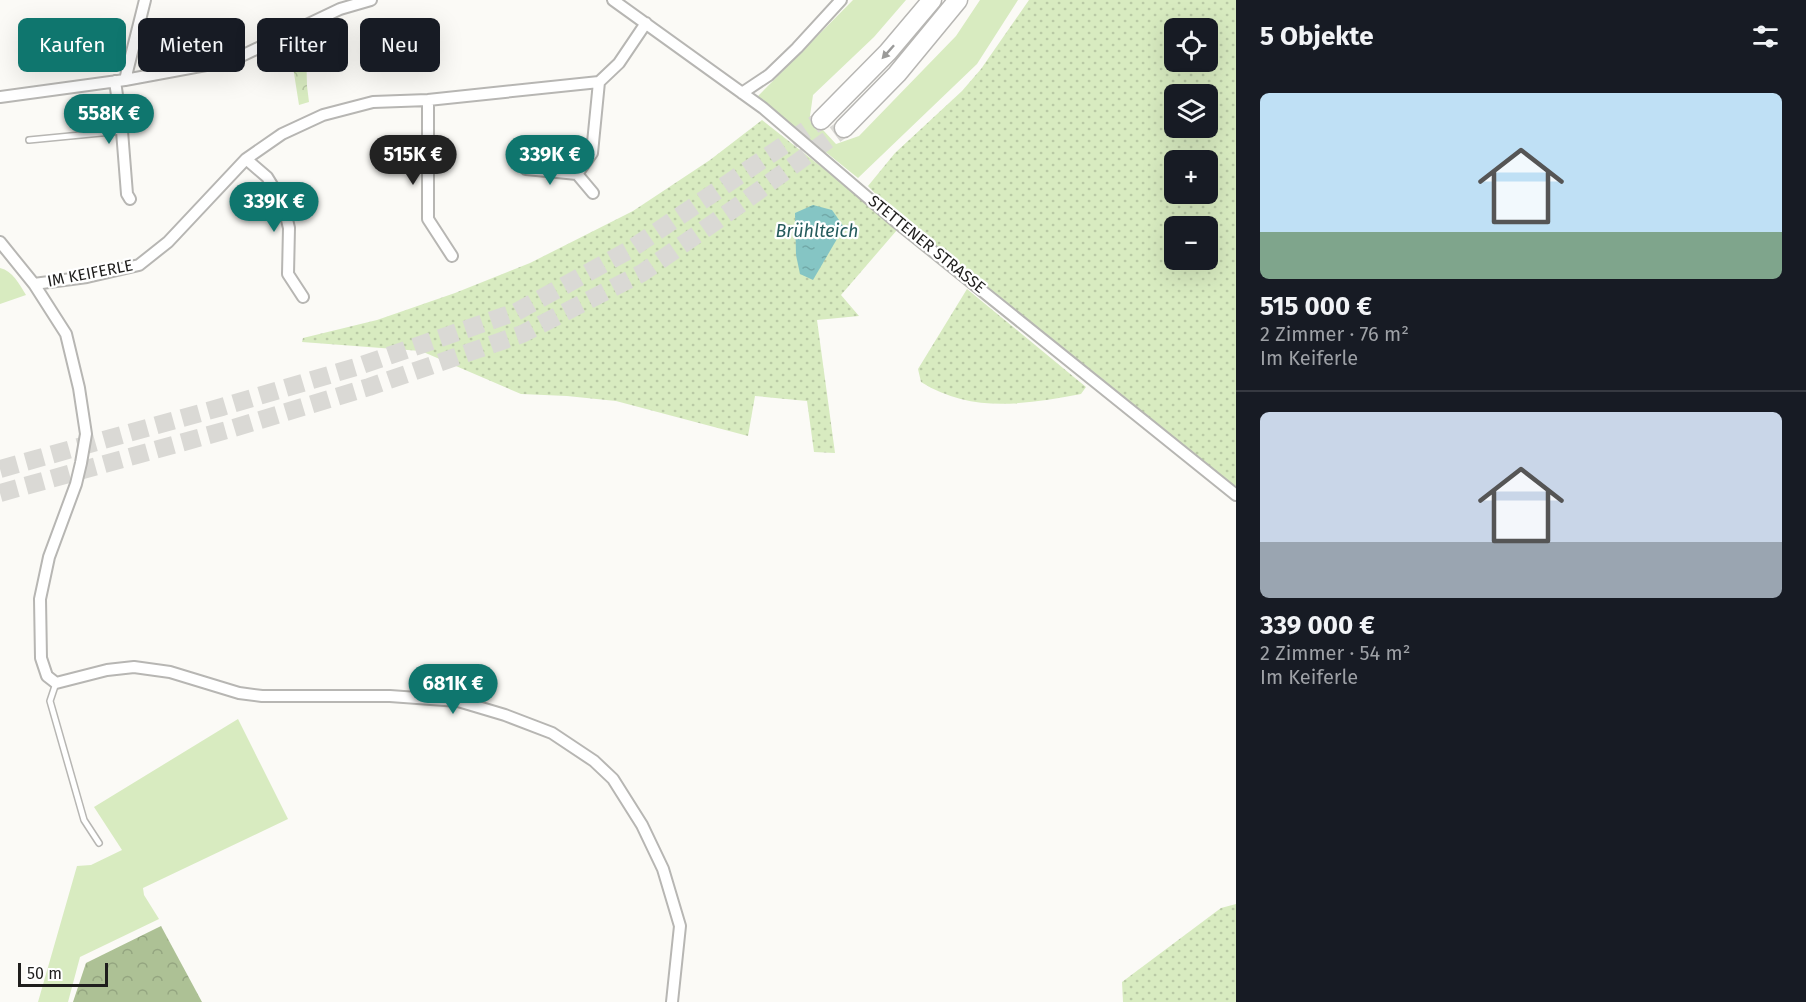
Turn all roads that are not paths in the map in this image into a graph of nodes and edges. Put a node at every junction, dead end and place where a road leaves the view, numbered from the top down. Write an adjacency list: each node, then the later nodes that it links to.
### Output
1 (145, 0): 9 (street)
2 (371, 0): 9 (street)
3 (613, 0): 7 (street, STETTENER STRASSE)
4 (841, 0): 11 (street)
5 (932, 0): 14 (highway, one-way to 14)
6 (958, 0): 15 (highway)
7 (626, 3): 8 (street, STETTENER STRASSE)
8 (646, 23): 10 (street); 11 (street, STETTENER STRASSE)
9 (120, 80): 12 (street); 16 (street)
10 (599, 81): 13 (street, IM KEIFERLE); 20 (street)
11 (742, 93): 27 (street, STETTENER STRASSE)
12 (0, 97)
13 (428, 100): 18 (street, IM KEIFERLE); 24 (street)
14 (821, 120)
15 (844, 128)
16 (122, 131): 17 (lane); 22 (street)
17 (29, 140)
18 (246, 159): 25 (street, IM KEIFERLE); 26 (street)
19 (526, 169): 20 (street)
20 (577, 174): 21 (street)
21 (593, 193)
22 (130, 199)
23 (1, 246): 25 (street)
24 (452, 256)
25 (34, 284): 28 (street)
26 (303, 297)
27 (1236, 495)
28 (56, 683): 29 (lane); 30 (street)
29 (99, 843)
30 (672, 1002)

